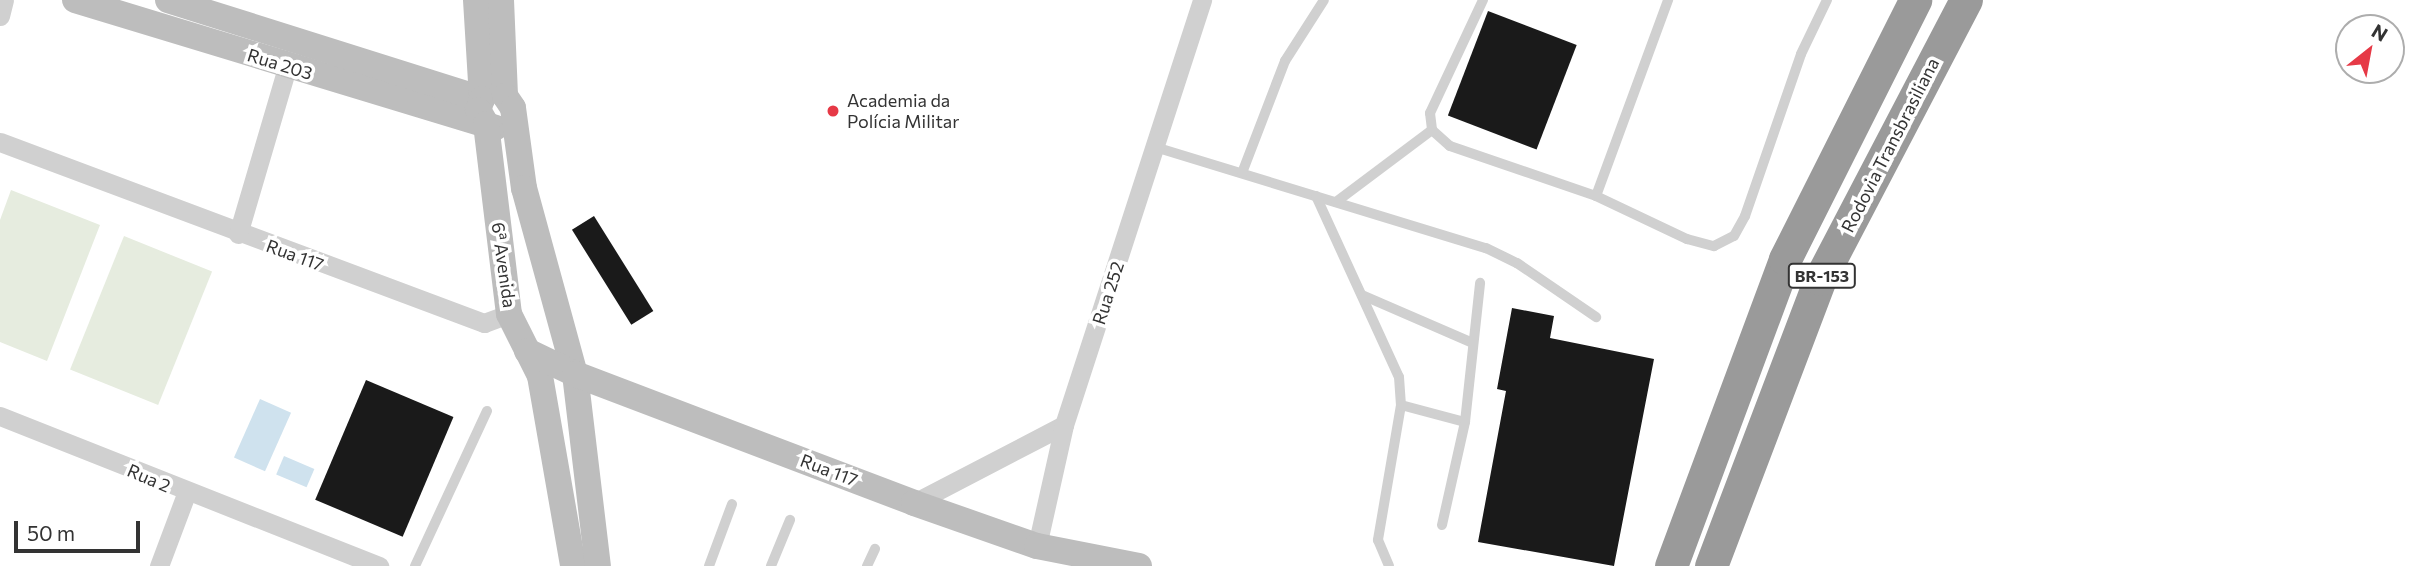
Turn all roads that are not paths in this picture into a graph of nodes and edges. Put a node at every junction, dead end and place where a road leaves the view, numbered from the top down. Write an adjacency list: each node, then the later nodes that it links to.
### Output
1 (4, 0): 13 (street)
2 (75, 0): 14 (street, Rua 203)
3 (168, 0): 15 (street, Rua 203)
4 (476, 0): 15 (street, 6ª Avenida)
5 (501, 0): 15 (street, 6ª Avenida)
6 (1202, 0): 18 (street, Rua 252)
7 (1324, 0): 19 (lane)
8 (1483, 0): 16 (lane)
9 (1668, 0): 21 (lane)
10 (1827, 0): 21 (lane)
11 (1915, 0): 54 (highway, BR-153)
12 (1966, 0): 55 (highway, Rodovia Transbrasiliana / BR-153)
13 (0, 16)
14 (287, 67): 15 (street, Rua 203); 23 (street)
15 (491, 106): 26 (street, 6ª Avenida); 30 (street, 6ª Avenida)
16 (1432, 131): 21 (lane); 22 (lane)
17 (0, 142): 23 (street, Rua 117)
18 (1155, 147): 19 (lane); 36 (street, Rua 252)
19 (1242, 173): 20 (lane)
20 (1316, 196): 22 (lane); 25 (lane)
21 (1596, 196)
22 (1336, 202): 27 (lane)
23 (237, 234): 26 (street, Rua 117)
24 (1480, 283): 28 (lane)
25 (1362, 295): 28 (lane); 32 (lane)
26 (509, 314): 29 (street, 6ª Avenida)
27 (1596, 317)
28 (1473, 343): 35 (lane)
29 (527, 351): 30 (street, Rua 117); 31 (street, 6ª Avenida)
30 (575, 374): 31 (street); 38 (street, Rua 117); 48 (street, 6ª Avenida)
31 (540, 376): 47 (street, 6ª Avenida)
32 (1401, 404): 35 (lane); 53 (lane)
33 (487, 411): 46 (lane)
34 (0, 416): 37 (street, Rua 2)
35 (1465, 422): 41 (lane)
36 (1065, 425): 38 (street); 42 (street, Rua 252)
37 (186, 494): 44 (street); 45 (street, Rua 2)
38 (914, 503): 42 (street, Rua 117)
39 (732, 504): 49 (lane)
40 (790, 520): 50 (lane)
41 (1442, 525)
42 (1037, 546): 52 (street, Rua 117)
43 (875, 549): 51 (lane)
44 (159, 566)
45 (379, 566)
46 (415, 566)
47 (573, 566)
48 (598, 566)
49 (709, 566)
50 (771, 566)
51 (867, 566)
52 (1139, 566)
53 (1389, 566)
54 (1671, 566)
55 (1711, 566)

